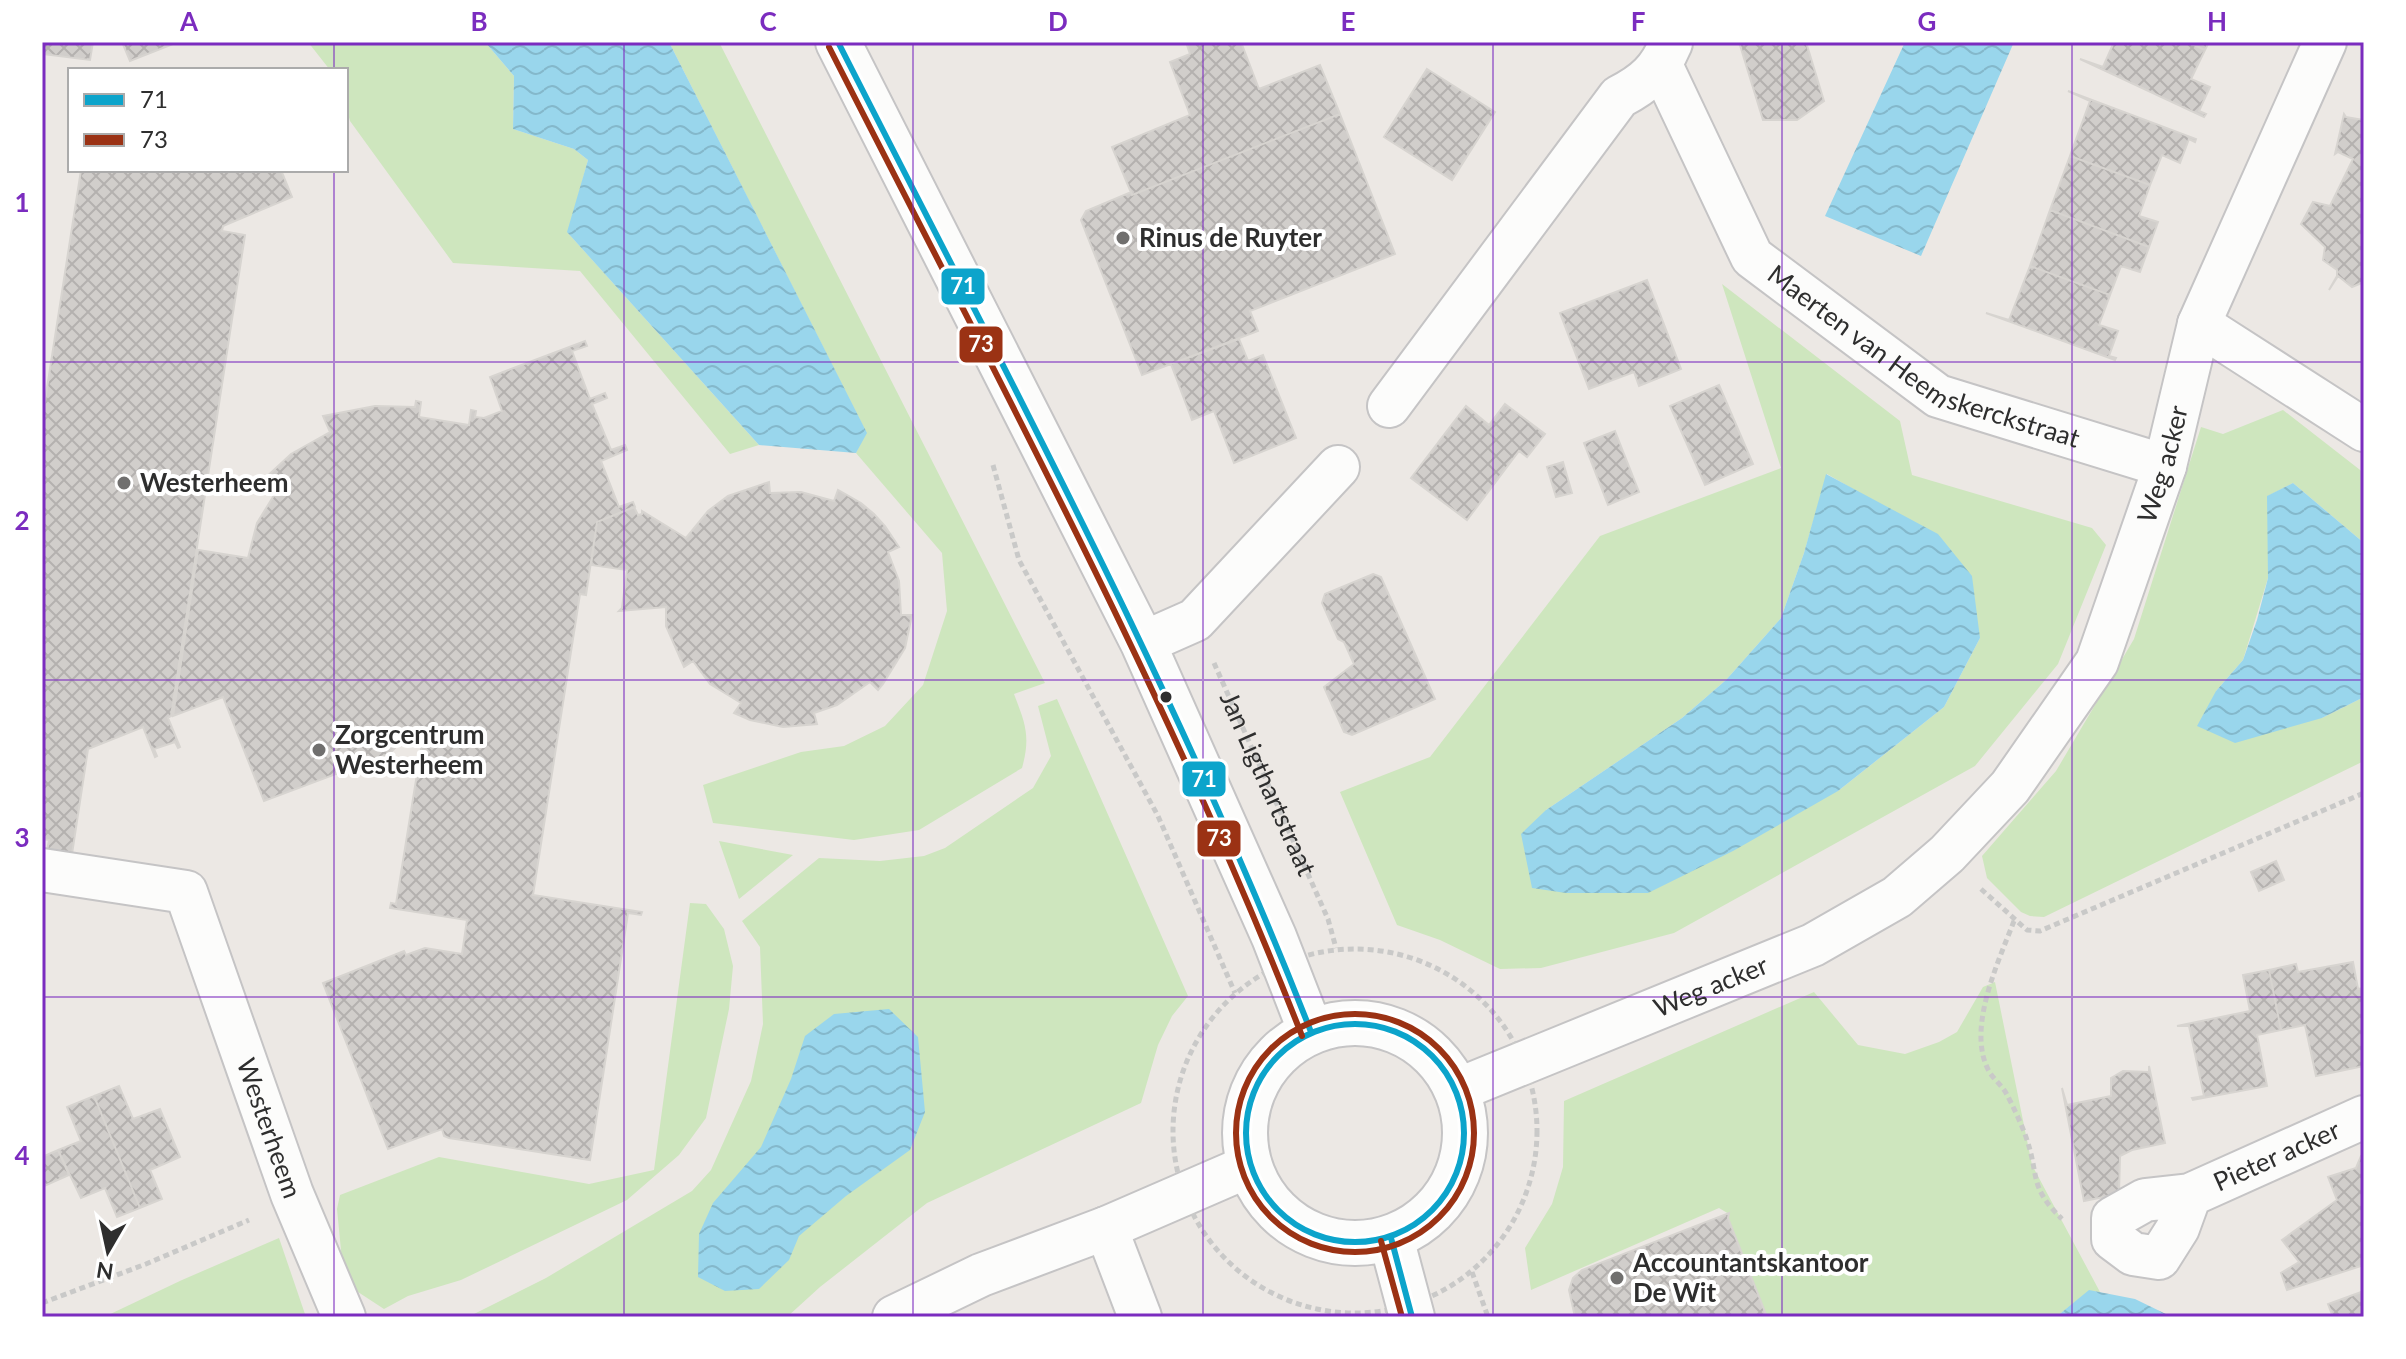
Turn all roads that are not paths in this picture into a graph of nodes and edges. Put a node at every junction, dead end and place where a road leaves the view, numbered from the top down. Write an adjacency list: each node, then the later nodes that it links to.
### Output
1 (838, 42): 9 (main road)
2 (2325, 42): 4 (street, Weg acker)
3 (1666, 54): 5 (street, Maerten van Heemskerckstraat); 7 (street, Maerten van Heemskerckstraat)
4 (2199, 324): 6 (street); 7 (street, Weg acker)
5 (1389, 406)
6 (2364, 430)
7 (2165, 466): 12 (street, Weg acker)
8 (1338, 467): 9 (street)
9 (1143, 643): 11 (main road)
10 (42, 870): 18 (street, Westerheem)
11 (1311, 1032): 12 (main road); 14 (main road)
12 (1457, 1090): 17 (main road)
13 (2364, 1117): 15 (street, Pieter acker)
14 (1249, 1166): 16 (street); 17 (main road)
15 (2190, 1195): 15 (street, Pieter acker)
16 (1106, 1228): 19 (street); 20 (street)
17 (1391, 1238): 21 (main road)
18 (344, 1317)
19 (894, 1317)
20 (1140, 1317)
21 (1412, 1317)

